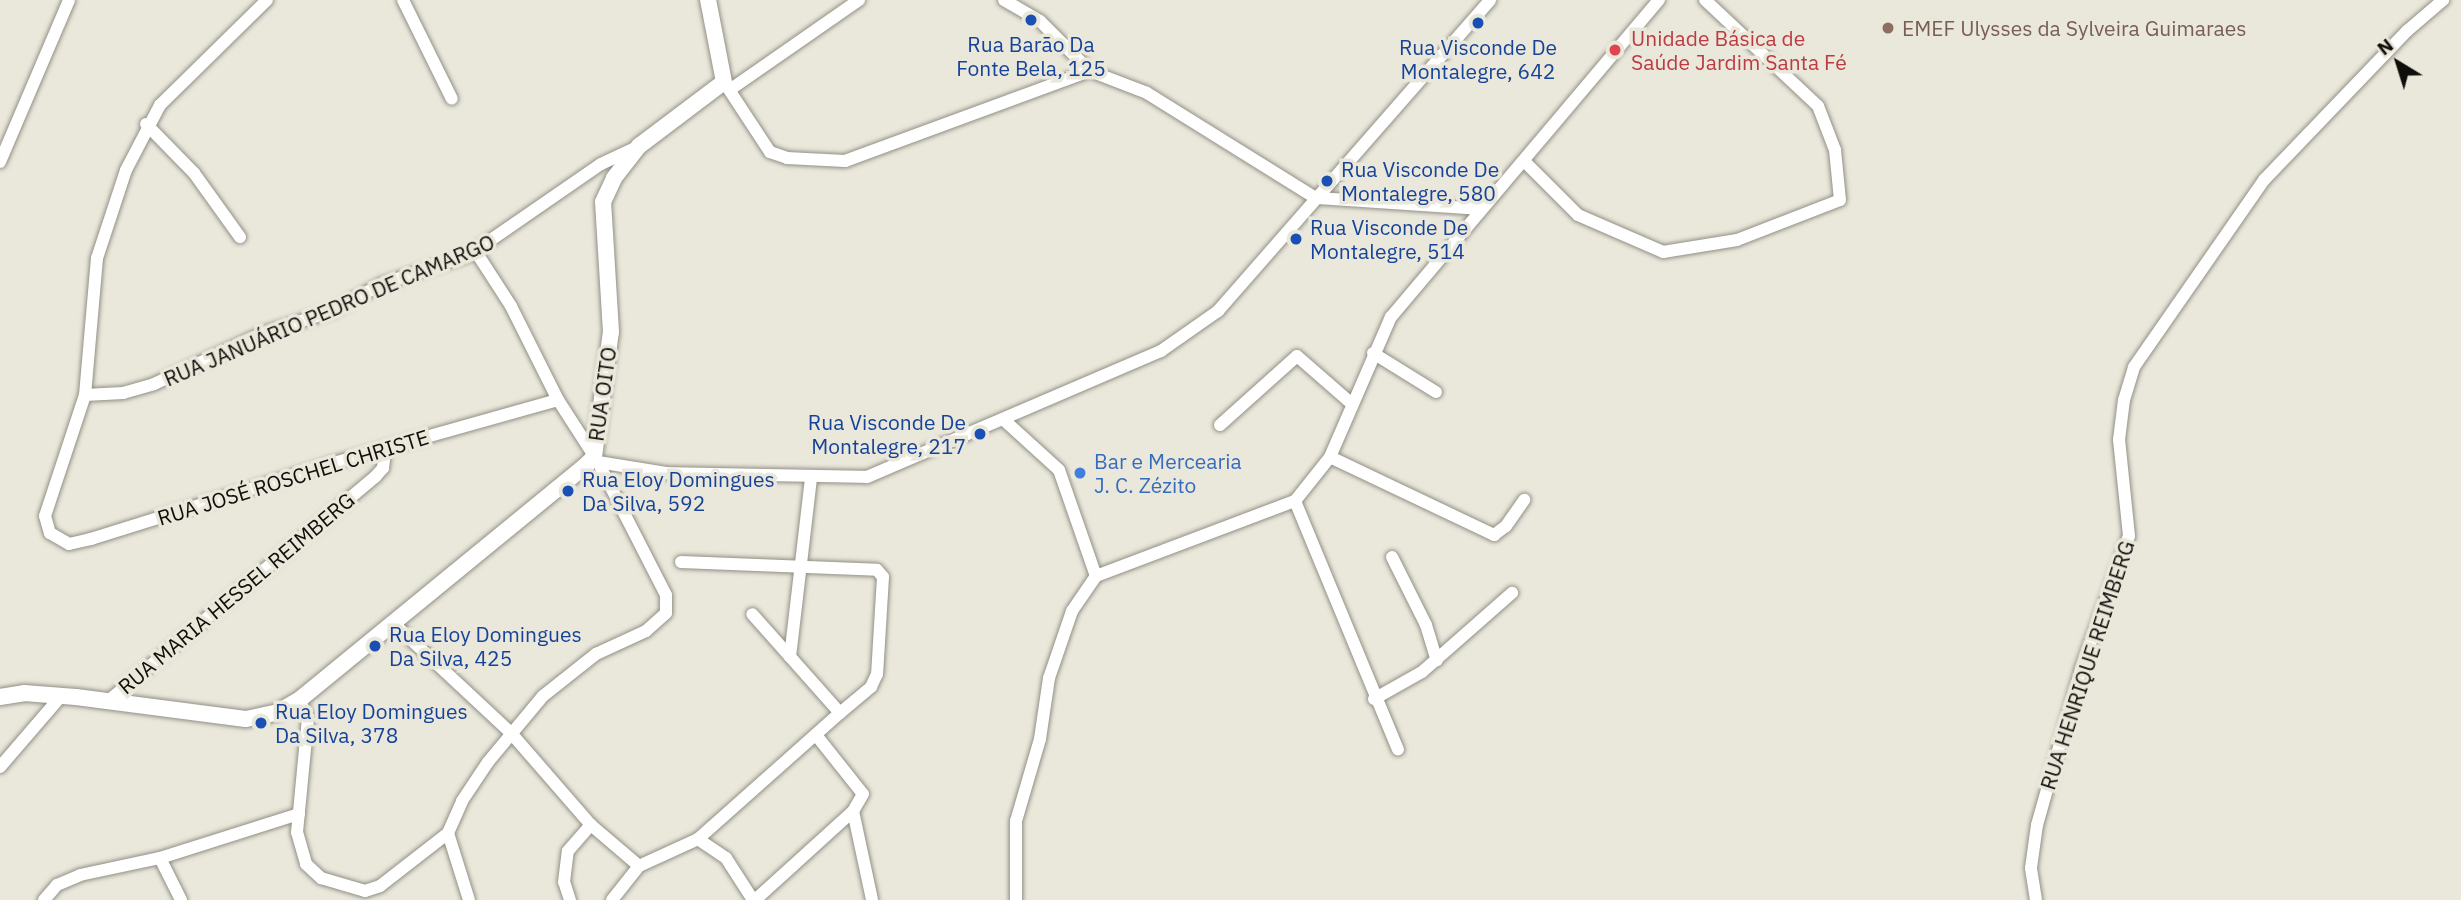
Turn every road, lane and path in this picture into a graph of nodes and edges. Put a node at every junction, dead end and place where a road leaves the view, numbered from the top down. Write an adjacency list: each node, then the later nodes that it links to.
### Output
1 (69, 0): 16 (street)
2 (267, 0): 14 (street)
3 (403, 0): 13 (street)
4 (708, 0): 12 (main road)
5 (859, 0): 12 (street)
6 (1004, 0): 11 (street)
7 (1490, 0): 18 (street)
8 (1659, 0): 17 (street)
9 (1705, 0): 17 (street)
10 (2444, 0): 69 (street, RUA HENRIQUE REIMBERG)
11 (1090, 71): 12 (street); 18 (street)
12 (727, 85): 15 (main road, RUA OITO)
13 (452, 99)
14 (146, 124): 20 (street); 24 (street)
15 (639, 146): 21 (street, RUA JANUÁRIO PEDRO DE CAMARGO); 31 (main road, RUA OITO)
16 (0, 162)
17 (1525, 162): 19 (street)
18 (1316, 198): 19 (street); 27 (street)
19 (1480, 209): 22 (street)
20 (240, 237)
21 (476, 252): 24 (street, RUA JANUÁRIO PEDRO DE CAMARGO); 25 (street)
22 (1373, 353): 23 (street); 26 (street)
23 (1436, 392)
24 (85, 395): 29 (street, RUA JOSÉ ROSCHEL CHRISTE)
25 (558, 400): 29 (street, RUA JOSÉ ROSCHEL CHRISTE); 31 (street)
26 (1352, 404): 28 (street); 30 (street)
27 (1004, 420): 32 (street); 38 (street)
28 (1220, 425)
29 (385, 452): 48 (street, RUA MARIA HESSEL REIMBERG)
30 (1330, 457): 33 (street); 34 (street)
31 (596, 459): 32 (street); 41 (main road); 50 (street)
32 (811, 479): 37 (street)
33 (1524, 500)
34 (1296, 501): 38 (street); 46 (street)
35 (1392, 557): 43 (street)
36 (681, 562): 37 (street)
37 (800, 567): 42 (street); 49 (street)
38 (1096, 576): 68 (street)
39 (1512, 593): 43 (street)
40 (752, 614): 42 (street)
41 (393, 623): 47 (main road); 50 (street)
42 (790, 657): 49 (street)
43 (1437, 660): 46 (street)
44 (61, 696): 45 (main road); 48 (main road); 53 (street)
45 (0, 697)
46 (1374, 699): 52 (street)
47 (299, 700): 48 (main road); 55 (street)
48 (107, 701)
49 (840, 713): 51 (street)
50 (511, 733): 56 (street); 57 (street)
51 (816, 735): 54 (street); 58 (street)
52 (1398, 750)
53 (0, 767)
54 (853, 810): 61 (street); 67 (street)
55 (299, 814): 57 (street); 59 (street)
56 (591, 825): 60 (street); 65 (street)
57 (448, 833): 64 (street)
58 (698, 839): 60 (street); 67 (street)
59 (160, 858): 62 (street); 63 (street)
60 (639, 866): 66 (street)
61 (871, 899)
62 (44, 900)
63 (181, 900)
64 (469, 900)
65 (570, 900)
66 (612, 900)
67 (754, 900)
68 (1016, 900)
69 (2036, 900)

